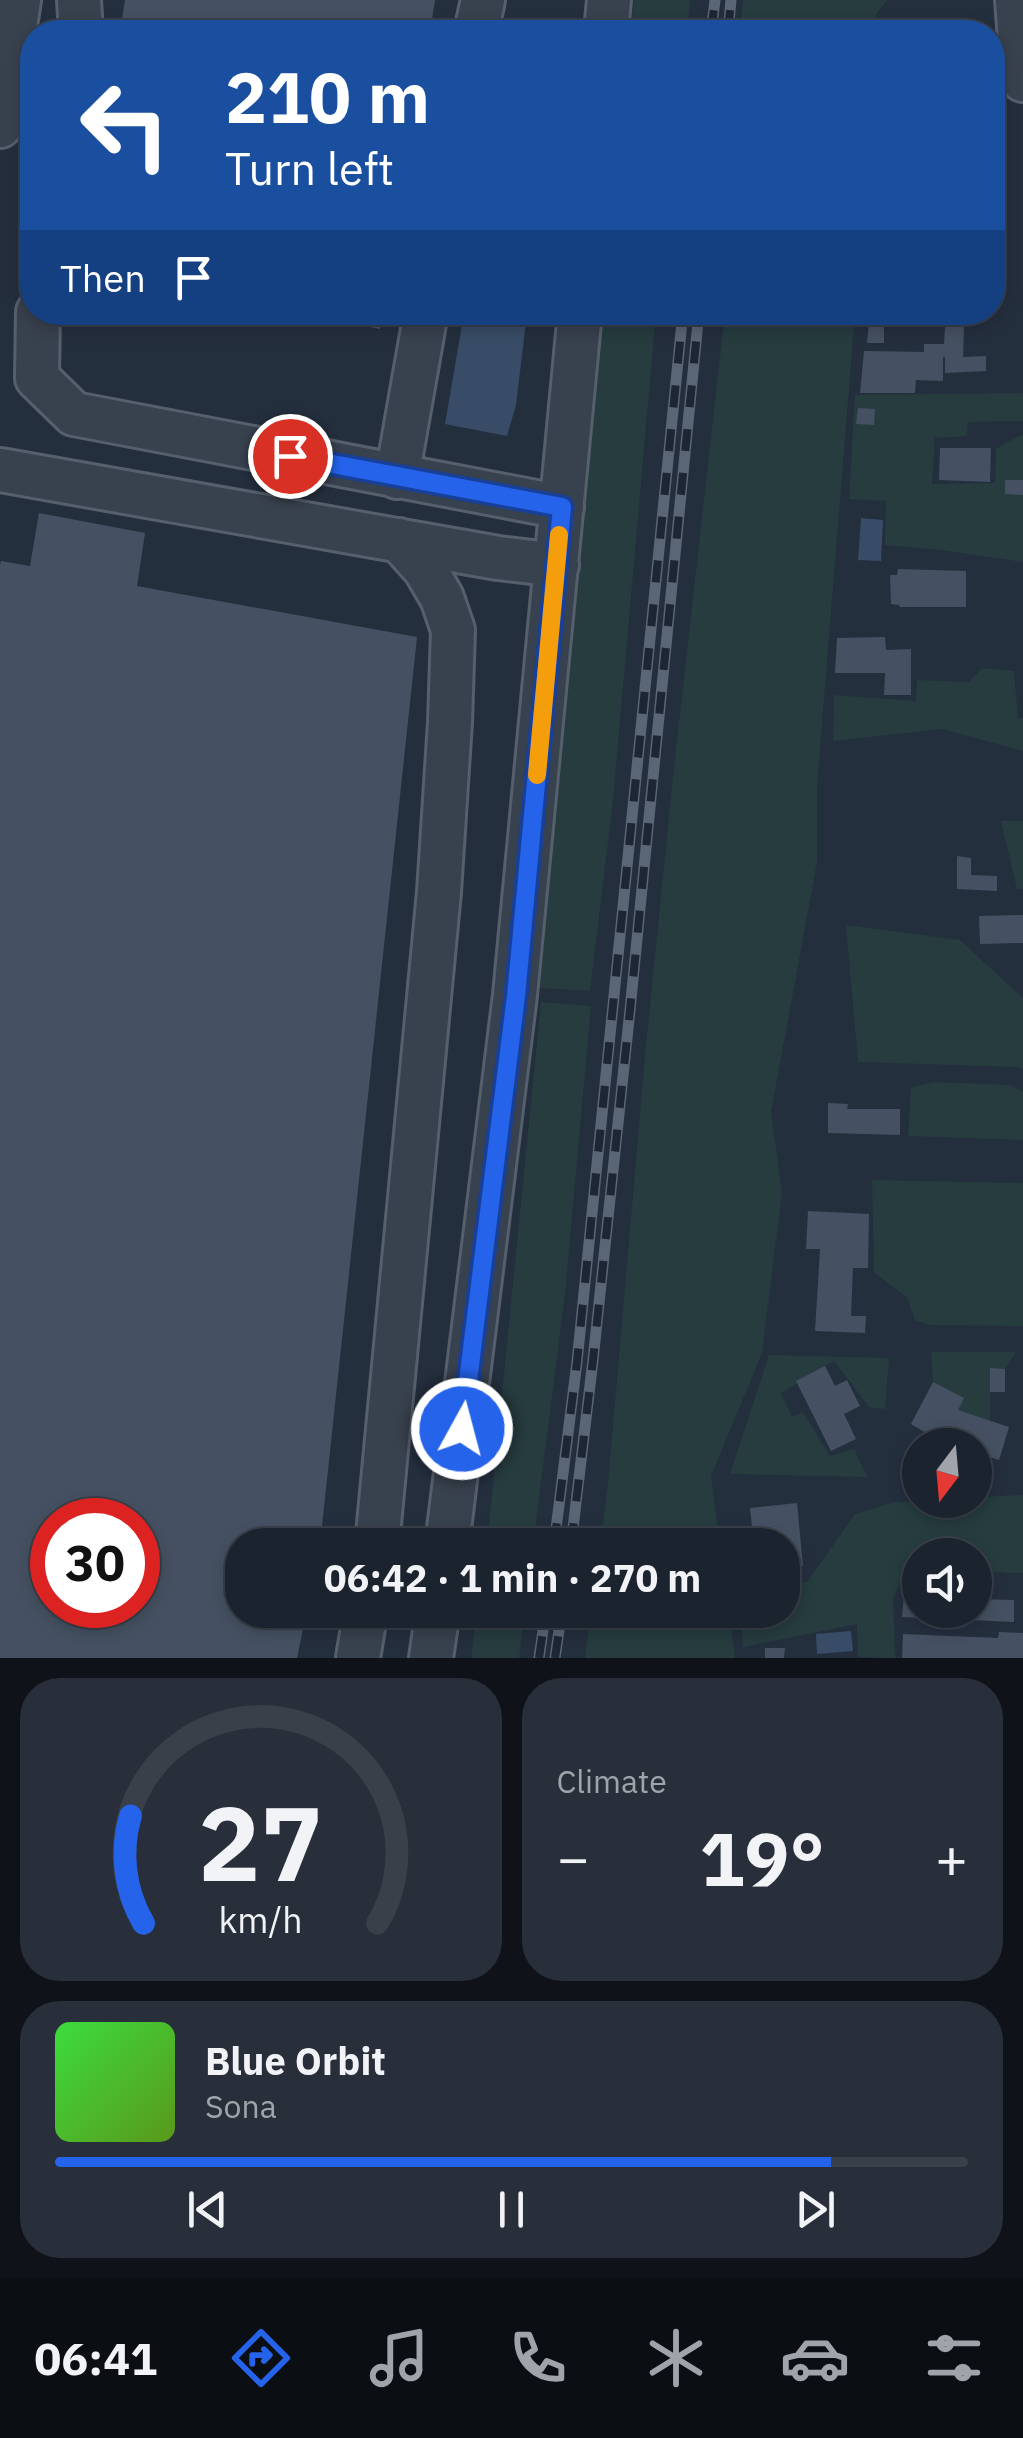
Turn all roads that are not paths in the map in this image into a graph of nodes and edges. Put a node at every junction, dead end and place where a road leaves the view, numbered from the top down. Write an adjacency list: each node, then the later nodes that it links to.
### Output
1 (19, 0): 4 (street)
2 (1017, 0): 3 (street)
3 (1023, 80)
4 (0, 126)
5 (38, 325): 9 (street)
6 (424, 325): 9 (street)
7 (579, 325): 10 (street)
8 (0, 470): 11 (street)
9 (397, 477): 10 (street)
10 (562, 507): 12 (street)
11 (399, 540): 12 (street); 13 (street)
12 (557, 565): 14 (street)
13 (379, 1528)
14 (449, 1528)
15 (363, 1628): 17 (street)
16 (435, 1628): 18 (street)
17 (358, 1658)
18 (431, 1658)

